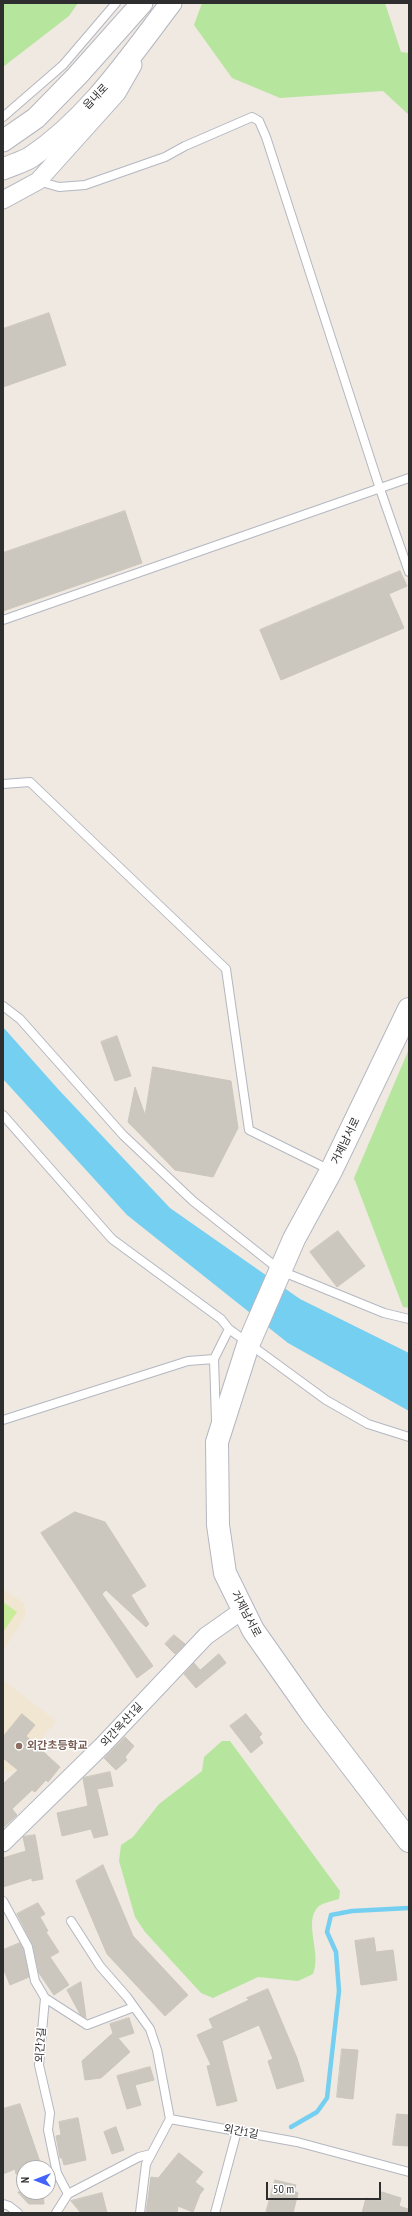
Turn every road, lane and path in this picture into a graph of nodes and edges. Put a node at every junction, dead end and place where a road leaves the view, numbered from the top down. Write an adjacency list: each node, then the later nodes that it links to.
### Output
1 (116, 3): 4 (lane)
2 (142, 3): 5 (street)
3 (168, 6): 6 (street, 읍내로); 7 (street)
4 (3, 117)
5 (3, 141)
6 (3, 169)
7 (38, 181): 8 (street); 10 (lane)
8 (3, 200)
9 (409, 478): 10 (lane)
10 (380, 489): 11 (lane); 12 (lane)
11 (409, 572)
12 (3, 620)
13 (3, 784): 17 (lane)
14 (3, 1006): 18 (lane)
15 (409, 1009): 17 (main road, 거제남서로)
16 (3, 1115): 20 (lane)
17 (331, 1171): 18 (main road, 거제남서로)
18 (281, 1271): 19 (lane); 21 (main road, 거제남서로)
19 (409, 1319)
20 (229, 1329): 21 (lane); 22 (lane)
21 (248, 1344): 24 (lane); 25 (main road, 거제남서로)
22 (214, 1359): 23 (lane); 25 (lane)
23 (3, 1420)
24 (409, 1437)
25 (217, 1442): 26 (main road, 거제남서로)
26 (243, 1610): 27 (main road, 거제남서로); 28 (street, 외간옥산1길)
27 (409, 1841)
28 (3, 1843)
29 (3, 1901): 31 (lane)
30 (71, 1921): 32 (lane)
31 (45, 1998): 32 (lane); 37 (lane, 외간2길)
32 (134, 2007): 33 (lane)
33 (170, 2118): 34 (lane, 외간1길); 35 (lane)
34 (237, 2131): 36 (lane, 외간1길); 42 (lane)
35 (151, 2154): 37 (lane); 41 (lane)
36 (409, 2172)
37 (68, 2194): 40 (lane)
38 (3, 2204): 39 (lane)
39 (18, 2213)
40 (56, 2213)
41 (140, 2213)
42 (215, 2213)

